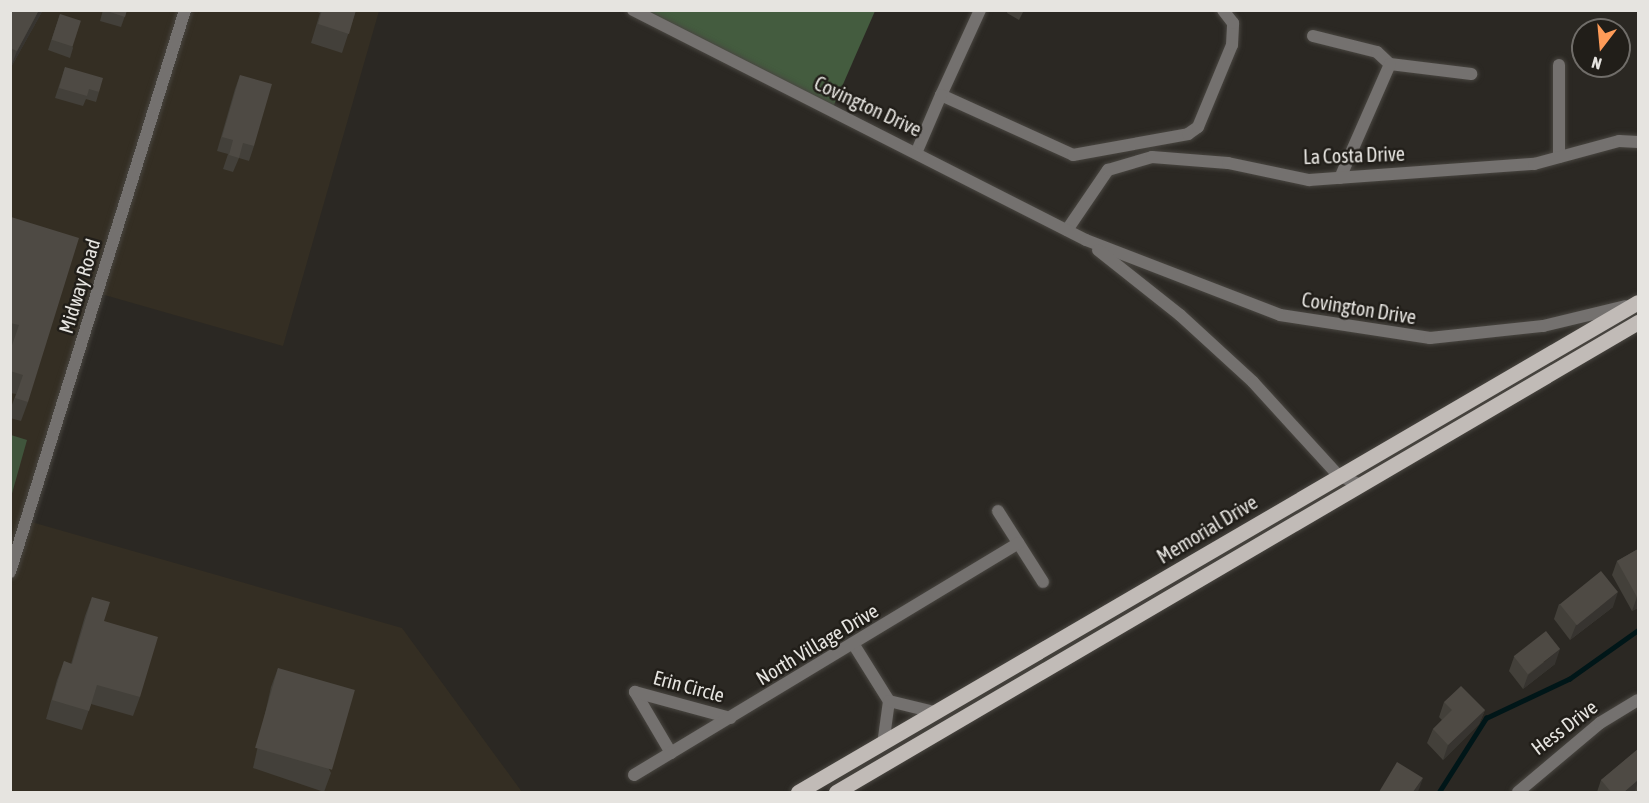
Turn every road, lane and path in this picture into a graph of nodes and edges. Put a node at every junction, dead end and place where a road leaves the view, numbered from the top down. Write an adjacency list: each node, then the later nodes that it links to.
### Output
1 (185, 10): 22 (street, Midway Road)
2 (633, 10): 11 (street, Covington Drive)
3 (980, 10): 9 (street)
4 (1223, 10): 9 (street)
5 (1313, 36): 6 (street)
6 (1390, 64): 8 (street); 13 (street)
7 (1559, 65): 12 (street)
8 (1471, 74)
9 (940, 95): 11 (street)
10 (1638, 141): 12 (street, La Costa Drive)
11 (917, 151): 14 (street, Covington Drive)
12 (1559, 157): 13 (street, La Costa Drive)
13 (1340, 178): 14 (street, La Costa Drive)
14 (1066, 230): 15 (street, Covington Drive)
15 (1086, 240): 16 (street, Covington Drive); 18 (street, Covington Drive)
16 (1637, 302): 18 (main road, Memorial Drive)
17 (1638, 321): 19 (main road, Memorial Drive)
18 (1338, 475): 19 (street, Covington Drive); 27 (main road, Memorial Drive)
19 (1360, 485): 33 (main road, Memorial Drive)
20 (998, 511): 21 (street)
21 (1018, 543): 23 (street); 24 (street, North Village Drive)
22 (10, 572)
23 (1043, 582)
24 (854, 645): 26 (street); 28 (street, North Village Drive)
25 (1638, 700): 34 (street, Hess Drive)
26 (889, 701): 27 (street); 29 (street)
27 (938, 713): 29 (main road, Memorial Drive)
28 (731, 718): 30 (street, North Village Drive); 30 (street, Erin Circle)
29 (883, 745): 32 (main road, Memorial Drive)
30 (671, 753): 31 (street, North Village Drive)
31 (634, 775)
32 (798, 792)
33 (836, 792)
34 (1518, 792)

